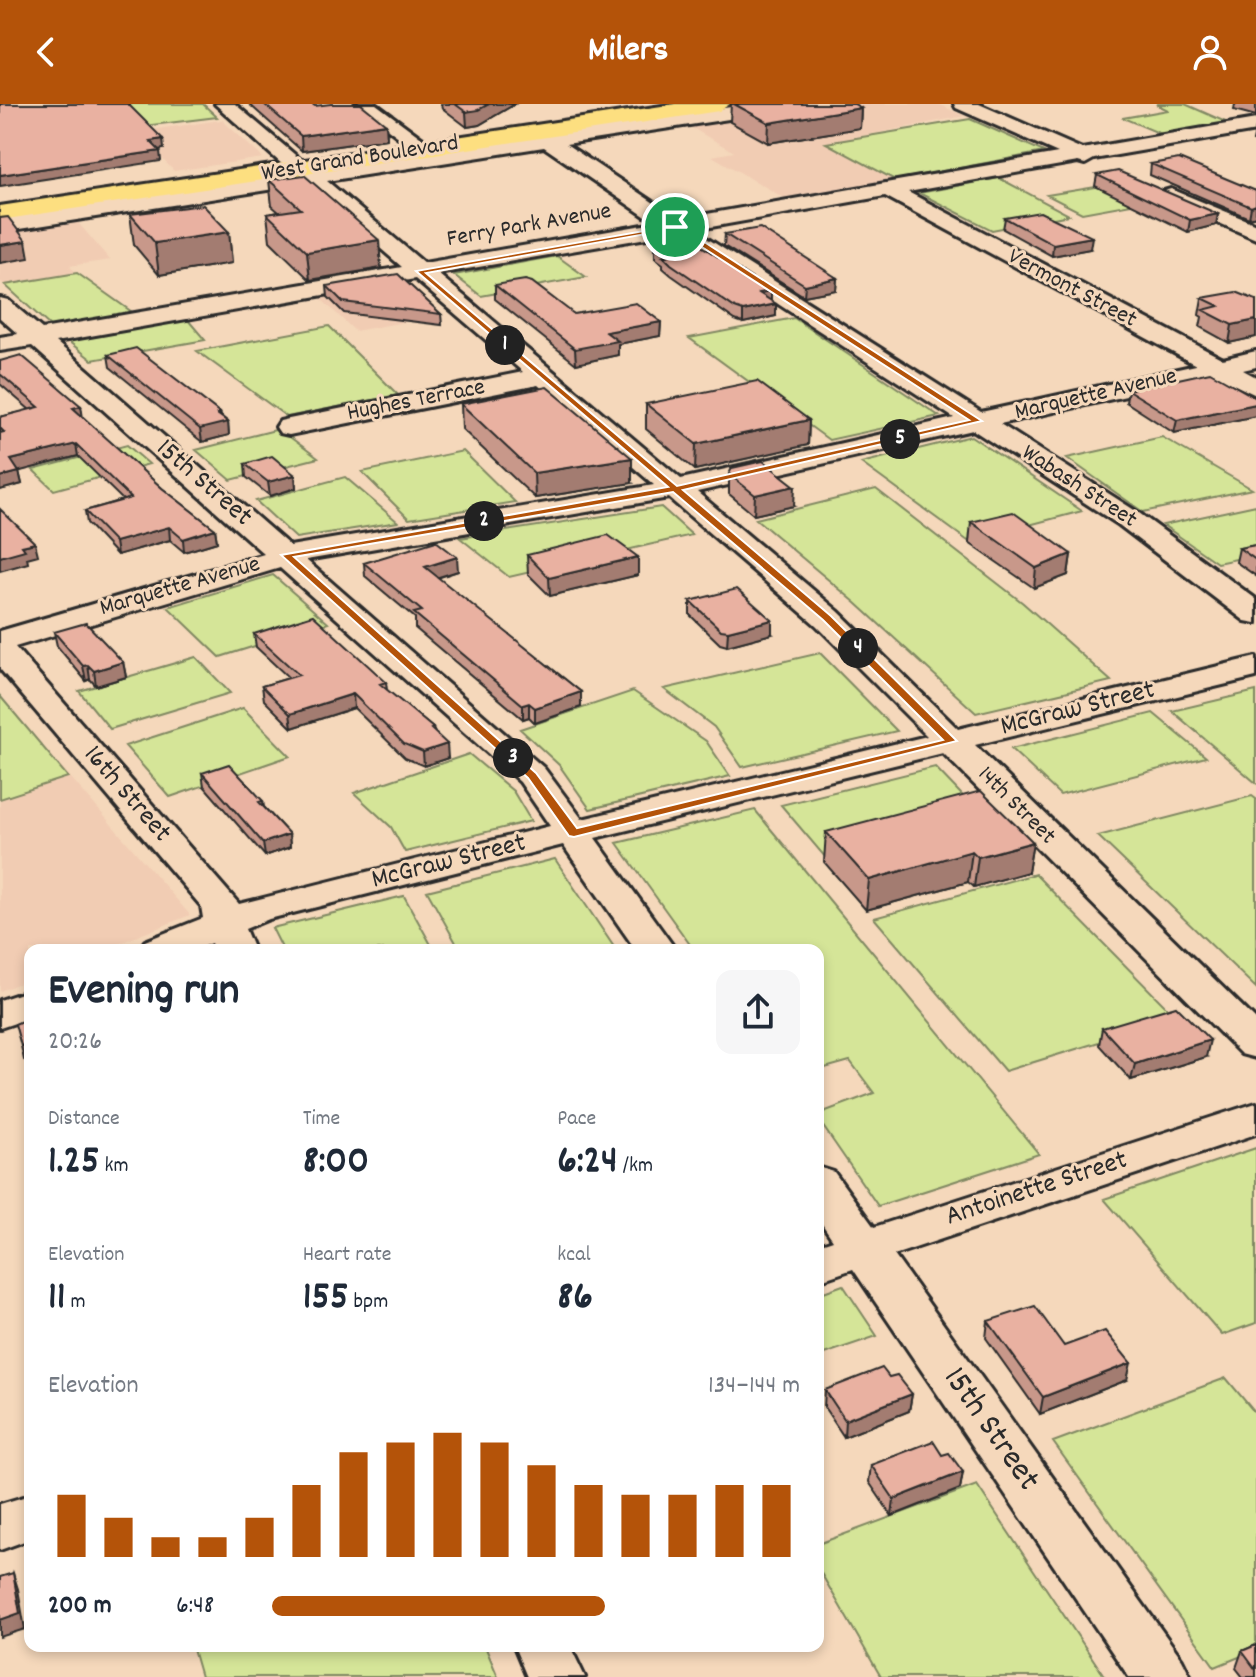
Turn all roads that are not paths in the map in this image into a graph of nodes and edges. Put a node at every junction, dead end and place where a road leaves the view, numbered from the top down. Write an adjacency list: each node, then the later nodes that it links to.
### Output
1 (224, 104): 13 (street, 14th Street)
2 (364, 104): 11 (street)
3 (650, 104): 7 (street)
4 (719, 104): 7 (main road, West Grand Boulevard)
5 (788, 104): 10 (street)
6 (963, 104): 12 (street)
7 (610, 111): 9 (street); 10 (main road, West Grand Boulevard)
8 (1256, 125): 12 (street, Ferry Park Avenue)
9 (466, 137): 10 (main road, West Grand Boulevard); 11 (main road, West Grand Boulevard)
10 (542, 137): 13 (street); 20 (street, Wabash Street)
11 (418, 144): 13 (main road, West Grand Boulevard)
12 (1080, 156): 14 (street); 16 (street, Ferry Park Avenue)
13 (297, 168): 17 (street); 18 (main road, West Grand Boulevard); 19 (street); 22 (street, 14th Street)
14 (1109, 169)
15 (1153, 188): 21 (street)
16 (889, 190): 20 (street, Ferry Park Avenue); 27 (street, Vermont Street)
17 (0, 201)
18 (0, 213)
19 (0, 225)
20 (675, 227): 22 (street, Ferry Park Avenue); 30 (street, Wabash Street)
21 (1256, 232)
22 (420, 271): 24 (street, Ferry Park Avenue); 28 (street, 14th Street)
23 (0, 305): 24 (street, 15th Street)
24 (37, 338): 25 (street, Ferry Park Avenue); 33 (street, 15th Street)
25 (0, 344)
26 (1256, 359): 27 (street, Marquette Avenue)
27 (1218, 367): 29 (street, Vermont Street); 30 (street, Marquette Avenue)
28 (542, 376): 31 (street, Hughes Terrace); 32 (street, 14th Street)
29 (1256, 387)
30 (977, 421): 32 (street, Marquette Avenue); 34 (street, Wabash Street)
31 (289, 427)
32 (675, 489): 33 (street, Marquette Avenue); 38 (street, 14th Street)
33 (286, 555): 35 (street, Marquette Avenue); 39 (street, 15th Street)
34 (1256, 614)
35 (0, 641)
36 (0, 649): 40 (street, 16th Street)
37 (1256, 667): 38 (street, McGraw Street)
38 (951, 741): 39 (street, McGraw Street); 45 (street, 14th Street)
39 (574, 833): 40 (street, McGraw Street); 42 (street, 15th Street)
40 (229, 937): 41 (street, McGraw Street)
41 (191, 944)
42 (652, 944)
43 (24, 1005): 44 (street)
44 (0, 1015)
45 (1256, 1044)
46 (1256, 1118): 48 (street, Antoinette Street)
47 (824, 1203): 48 (street, 15th Street)
48 (840, 1255): 53 (street, 15th Street)
49 (24, 1519): 50 (street)
50 (0, 1527)
51 (545, 1652): 52 (street)
52 (556, 1677)
53 (1162, 1677)

